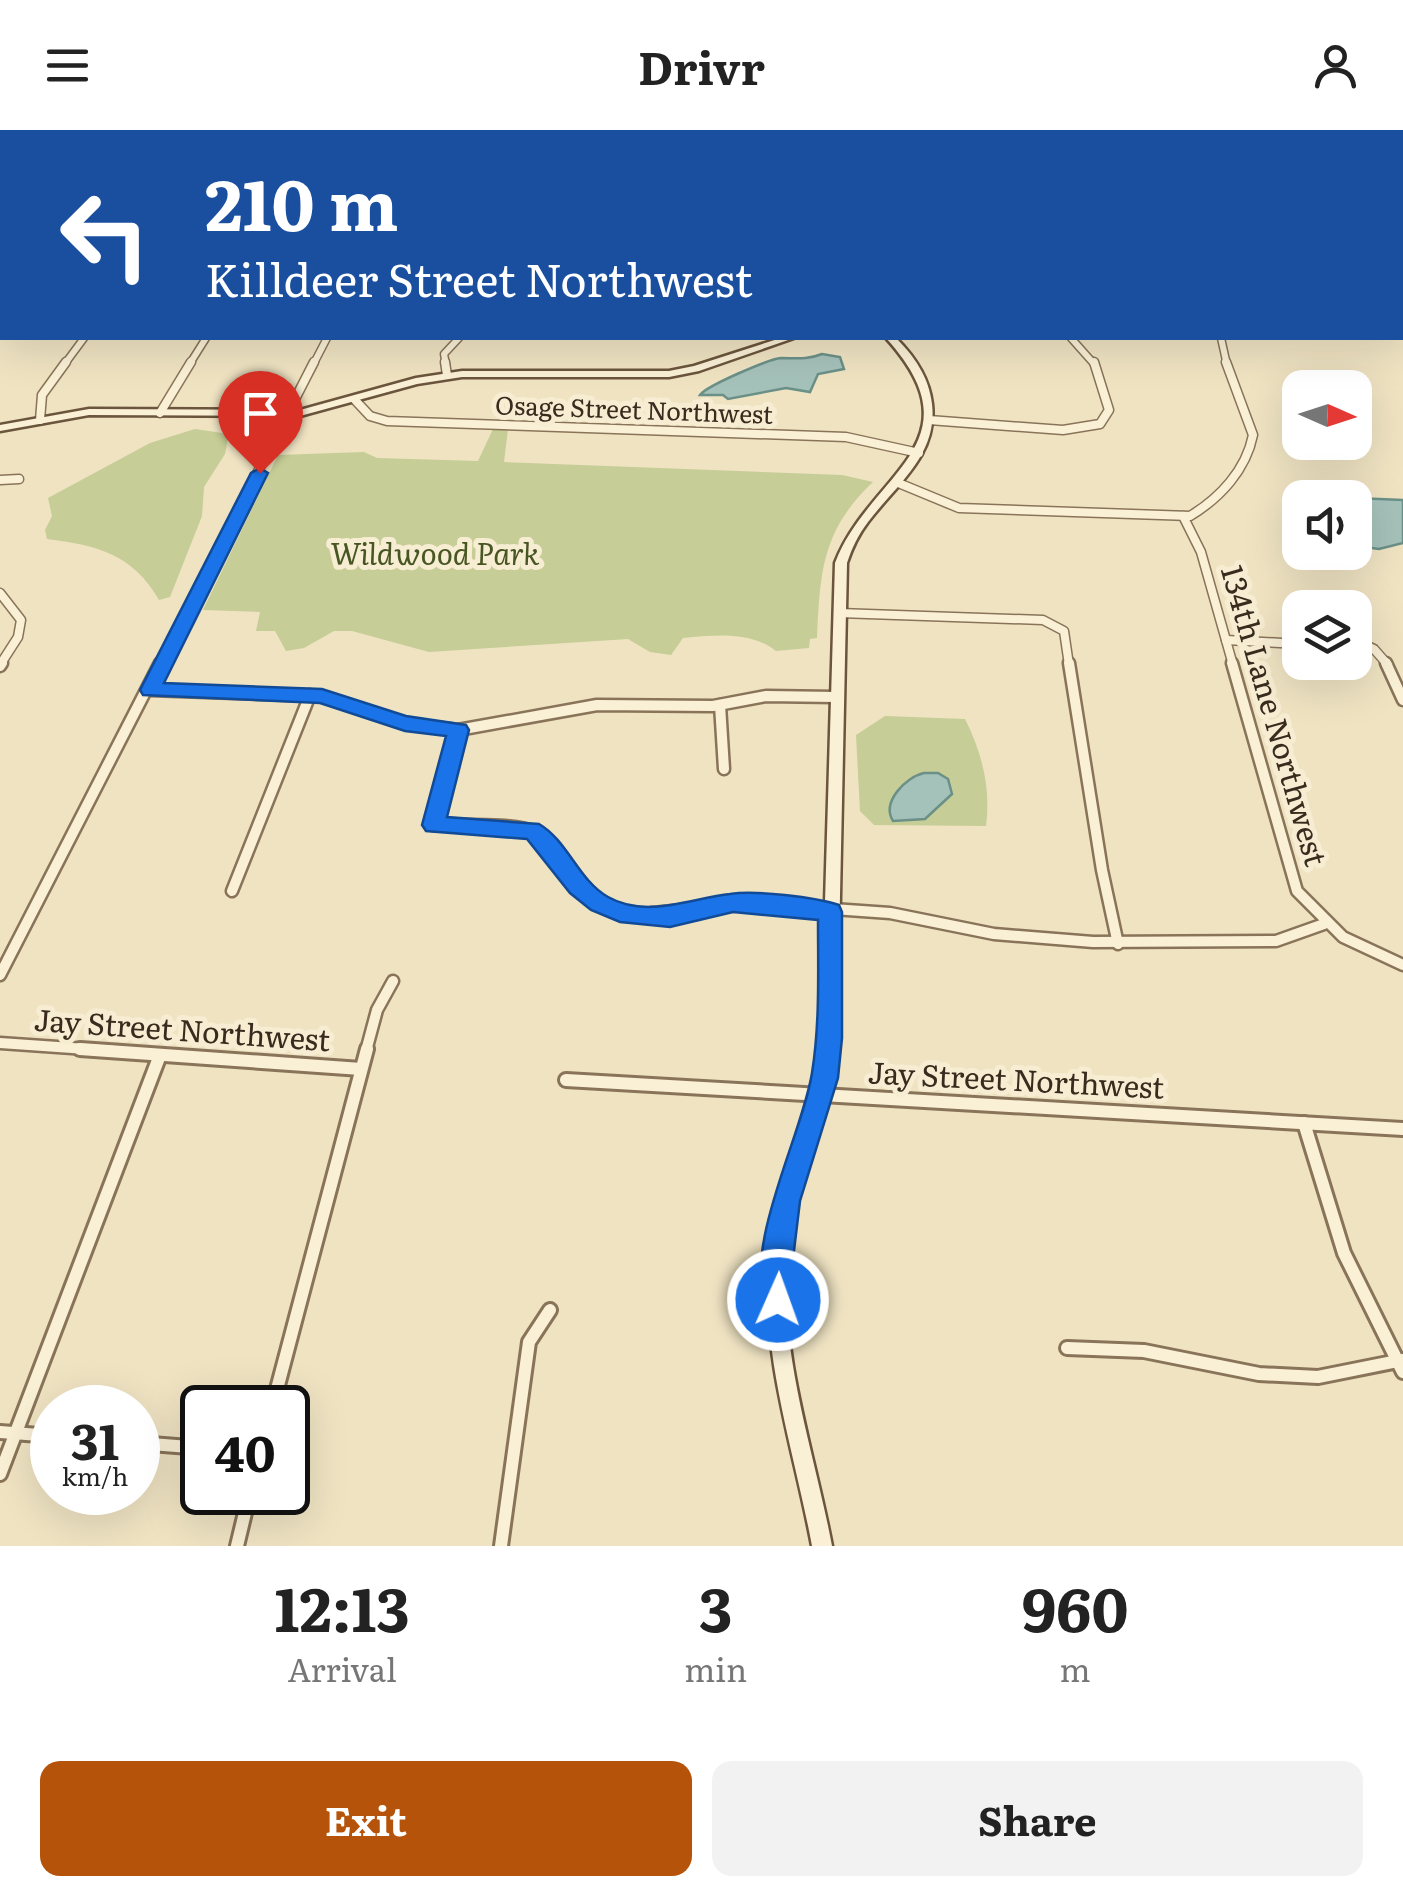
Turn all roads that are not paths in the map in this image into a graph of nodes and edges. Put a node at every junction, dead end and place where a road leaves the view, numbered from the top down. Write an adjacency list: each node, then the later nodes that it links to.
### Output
1 (83, 340): 13 (street)
2 (205, 340): 11 (street)
3 (326, 340): 12 (street)
4 (457, 340): 9 (street)
5 (782, 340): 9 (street)
6 (894, 340): 14 (street)
7 (1073, 340): 14 (street)
8 (1221, 340): 20 (street)
9 (447, 375): 10 (street)
10 (355, 400): 12 (street); 16 (street, Osage Street Northwest)
11 (160, 412): 12 (street); 13 (street)
12 (289, 414): 27 (street)
13 (40, 420): 15 (street)
14 (929, 420): 16 (street)
15 (0, 428)
16 (919, 453): 19 (street)
17 (18, 479): 18 (street)
18 (0, 480)
19 (896, 482): 20 (street); 22 (street)
20 (1183, 516): 23 (street, 134th Lane Northwest)
21 (0, 593): 26 (street)
22 (839, 613): 29 (street); 37 (street)
23 (1226, 640): 24 (street); 36 (street, 134th Lane Northwest)
24 (1282, 643)
25 (1372, 645): 30 (street)
26 (0, 666)
27 (150, 690): 28 (street); 39 (street)
28 (310, 695): 32 (street); 34 (street)
29 (836, 697): 31 (street); 35 (street)
30 (1403, 700)
31 (720, 705): 32 (street); 33 (street)
32 (458, 730): 35 (street)
33 (724, 769)
34 (232, 891)
35 (830, 912): 37 (street); 45 (street)
36 (1324, 924): 37 (street); 38 (street)
37 (1118, 944)
38 (1403, 965)
39 (0, 975)
40 (393, 981): 43 (street)
41 (0, 1043): 42 (street, Jay Street Northwest)
42 (160, 1055): 43 (street, Jay Street Northwest); 52 (street)
43 (361, 1069): 51 (street)
44 (566, 1080): 45 (street, Jay Street Northwest)
45 (820, 1096): 46 (street, Jay Street Northwest); 57 (street)
46 (1304, 1124): 47 (street, Jay Street Northwest); 50 (street)
47 (1403, 1129)
48 (550, 1310): 56 (street)
49 (1067, 1348): 50 (street)
50 (1401, 1365)
51 (278, 1385)
52 (8, 1433): 53 (street)
53 (0, 1474)
54 (244, 1515): 55 (street)
55 (237, 1546)
56 (501, 1546)
57 (822, 1546)

